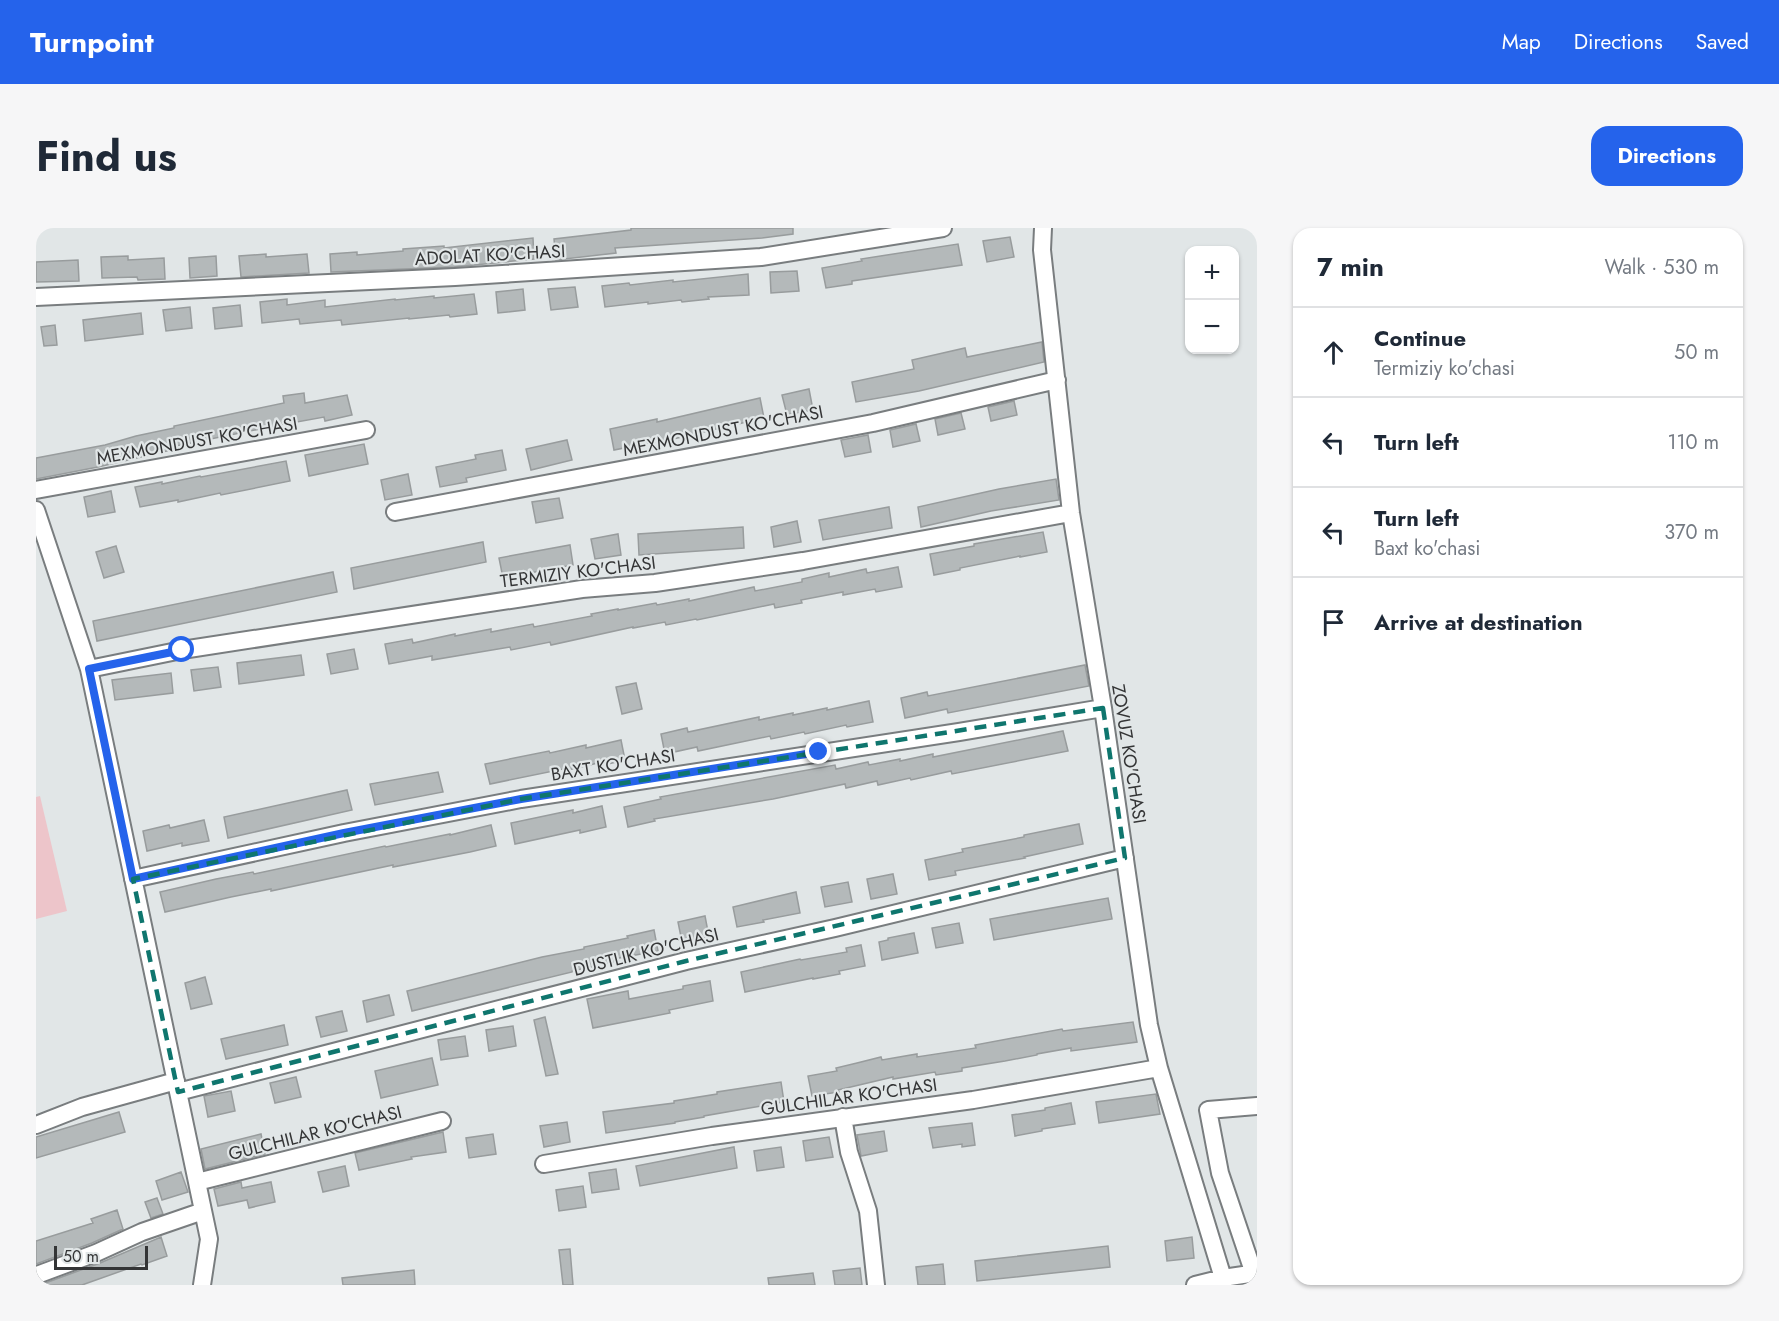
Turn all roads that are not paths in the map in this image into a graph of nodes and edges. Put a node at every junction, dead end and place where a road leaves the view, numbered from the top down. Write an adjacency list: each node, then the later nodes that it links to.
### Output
1 (943, 228): 3 (street, ADOLAT KO'CHASI)
2 (1043, 228): 4 (street, ZOVUZ KO'CHASI)
3 (36, 297)
4 (1057, 380): 8 (street, MEXMONDUST KO'CHASI); 9 (street, ZOVUZ KO'CHASI)
5 (366, 430): 6 (street, MEXMONDUST KO'CHASI)
6 (36, 490)
7 (36, 510): 10 (street)
8 (395, 512)
9 (1071, 513): 10 (street, TERMIZIY KO'CHASI); 11 (street, ZOVUZ KO'CHASI)
10 (89, 669): 13 (street)
11 (1103, 708): 12 (street, ZOVUZ KO'CHASI); 13 (street, BAXT KO'CHASI)
12 (1125, 858): 14 (street, ZOVUZ KO'CHASI); 15 (street, DUSTLIK KO'CHASI)
13 (133, 879): 15 (street)
14 (1159, 1068): 17 (street, GULCHILAR KO'CHASI); 25 (street, ZOVUZ KO'CHASI)
15 (177, 1087): 19 (street, DUSTLIK KO'CHASI); 21 (street)
16 (1257, 1106): 24 (street)
17 (843, 1118): 20 (street, GULCHILAR KO'CHASI); 27 (street)
18 (442, 1121): 21 (street, GULCHILAR KO'CHASI)
19 (36, 1125)
20 (544, 1164)
21 (197, 1182): 22 (street)
22 (203, 1211): 23 (street); 26 (street)
23 (37, 1275)
24 (1249, 1277): 25 (street)
25 (1223, 1278): 28 (street)
26 (202, 1285)
27 (876, 1285)
28 (1195, 1285)

